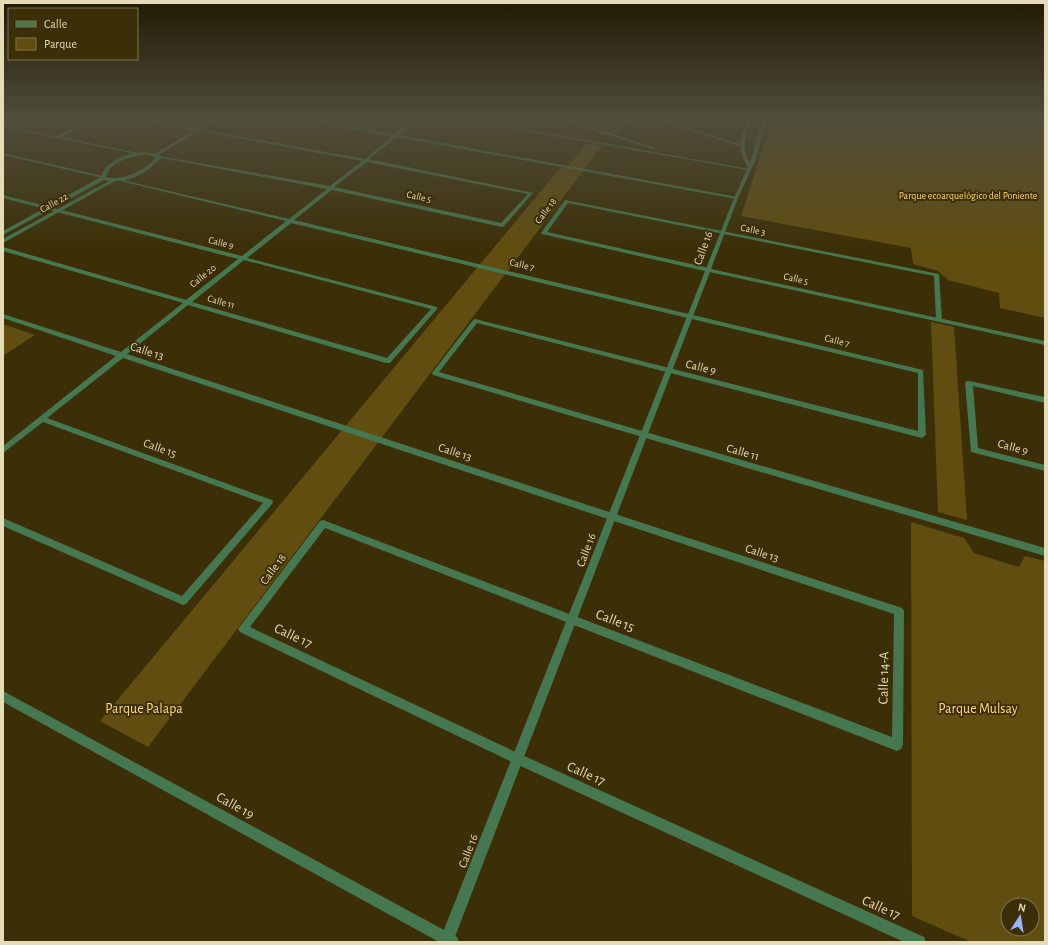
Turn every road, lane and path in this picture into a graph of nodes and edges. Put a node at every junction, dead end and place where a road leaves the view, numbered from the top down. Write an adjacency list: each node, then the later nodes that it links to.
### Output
1 (43, 163): 12 (street)
2 (116, 163): 12 (street, Calle 22)
3 (149, 163): 13 (street, Calle 22)
4 (195, 163): 14 (street, Calle 5)
5 (361, 163): 14 (street, Calle 20)
6 (381, 163): 21 (street, Calle 18)
7 (548, 163): 16 (street)
8 (721, 163): 11 (street)
9 (747, 163): 11 (street)
10 (751, 163): 11 (street, Calle 16)
11 (749, 168): 16 (street, Calle 16)
12 (103, 177): 13 (street, Calle 7); 18 (street, Calle 22)
13 (116, 180): 19 (street, Calle 22); 20 (street, Calle 7)
14 (330, 188): 20 (street, Calle 20); 21 (street, Calle 5)
15 (3, 196): 18 (street, Calle 9)
16 (736, 198): 24 (street, Calle 16)
17 (567, 202): 23 (street, Calle 18); 24 (street, Calle 3)
18 (47, 209): 19 (street, Calle 9); 22 (street, Calle 22)
19 (57, 211): 25 (street, Calle 22); 27 (street, Calle 9)
20 (290, 220): 27 (street, Calle 20); 31 (street, Calle 7)
21 (502, 226)
22 (3, 233)
23 (544, 233): 28 (street, Calle 5)
24 (722, 233): 28 (street, Calle 16); 32 (street, Calle 3)
25 (3, 241)
26 (3, 249): 29 (street, Calle 11)
27 (242, 259): 29 (street, Calle 20); 35 (street, Calle 9)
28 (709, 270): 31 (street, Calle 16); 32 (street, Calle 5)
29 (187, 303): 34 (street, Calle 20); 35 (street, Calle 11)
30 (3, 316): 34 (street, Calle 13)
31 (691, 316): 36 (street, Calle 16); 40 (street, Calle 7)
32 (939, 320): 33 (street, Calle 5)
33 (1045, 343)
34 (121, 355): 39 (street, Calle 20); 44 (street, Calle 13)
35 (388, 361)
36 (669, 372): 37 (street, Calle 9); 40 (street, Calle 9); 41 (street, Calle 16)
37 (434, 374): 41 (street, Calle 11)
38 (1045, 400): 43 (street, Calle 9)
39 (42, 419): 42 (street, Calle 20); 45 (street, Calle 15)
40 (922, 435)
41 (644, 436): 44 (street, Calle 16); 47 (street, Calle 11)
42 (3, 450)
43 (1045, 468)
44 (613, 517): 48 (street, Calle 13); 49 (street, Calle 16)
45 (3, 522)
46 (323, 524): 49 (street, Calle 15); 50 (street, Calle 18)
47 (1045, 552)
48 (899, 611): 52 (street, Calle 14-A)
49 (572, 620): 52 (street, Calle 15); 53 (street, Calle 16)
50 (243, 629): 53 (street, Calle 17)
51 (3, 696): 54 (street, Calle 19)
52 (897, 745)
53 (518, 759): 54 (street, Calle 16); 55 (street, Calle 17)
54 (448, 941)
55 (919, 942)

